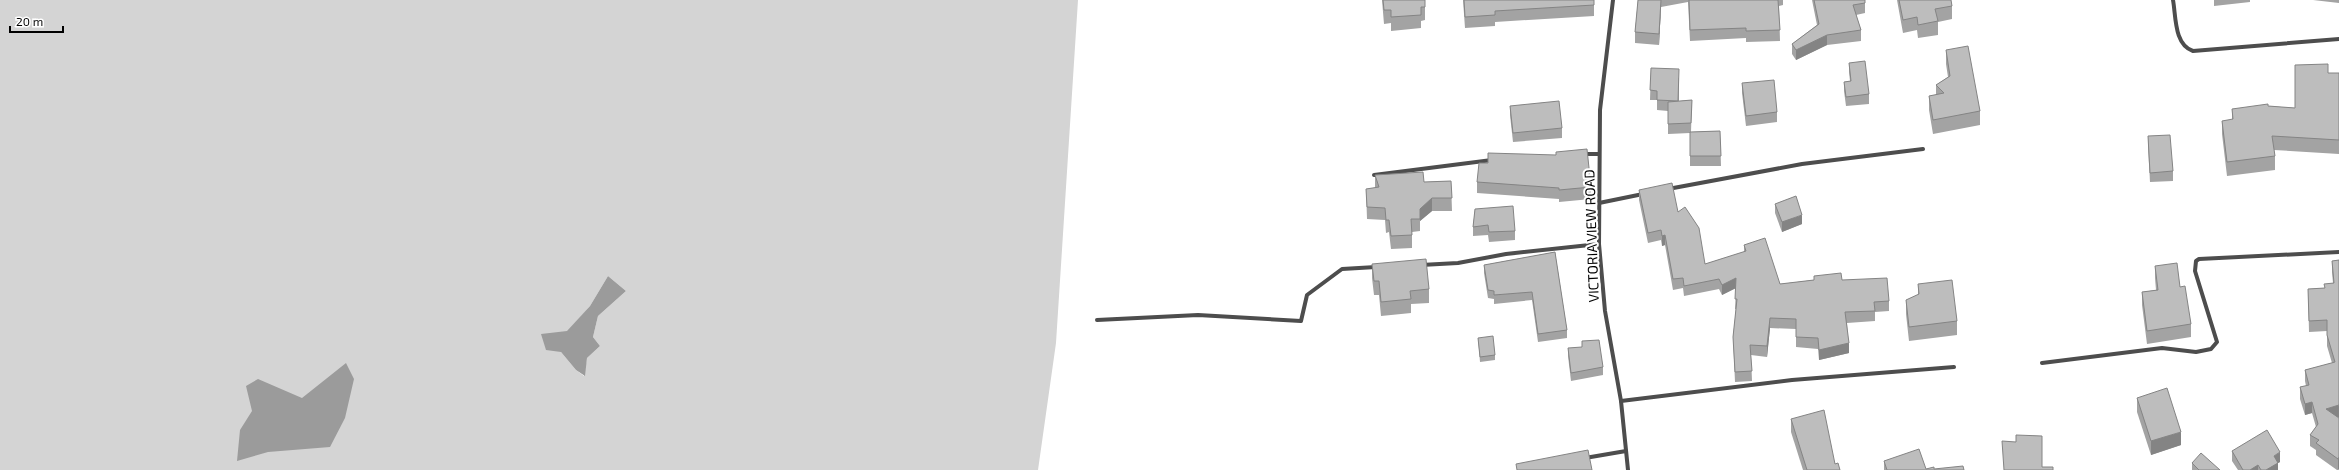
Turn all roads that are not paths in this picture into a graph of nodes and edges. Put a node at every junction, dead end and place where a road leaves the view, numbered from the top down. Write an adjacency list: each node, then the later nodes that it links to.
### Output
1 (1614, 0): 5 (street, VICTORIA VIEW ROAD)
2 (2174, 0): 3 (street)
3 (2339, 39)
4 (1923, 149): 9 (street)
5 (1598, 154): 6 (street); 11 (street, VICTORIA VIEW ROAD)
6 (1576, 155)
7 (1495, 160): 8 (street)
8 (1374, 175)
9 (1661, 191)
10 (1646, 194): 11 (street)
11 (1599, 203): 12 (street, VICTORIA VIEW ROAD)
12 (1599, 244): 14 (street); 19 (street, VICTORIA VIEW ROAD)
13 (2339, 252): 17 (street)
14 (1412, 265)
15 (1381, 267): 16 (street)
16 (1097, 320)
17 (2042, 363)
18 (1954, 367): 19 (street)
19 (1621, 401): 20 (street, VICTORIA VIEW ROAD)
20 (1626, 451): 21 (street); 22 (street, VICTORIA VIEW ROAD)
21 (1579, 459)
22 (1628, 470)

